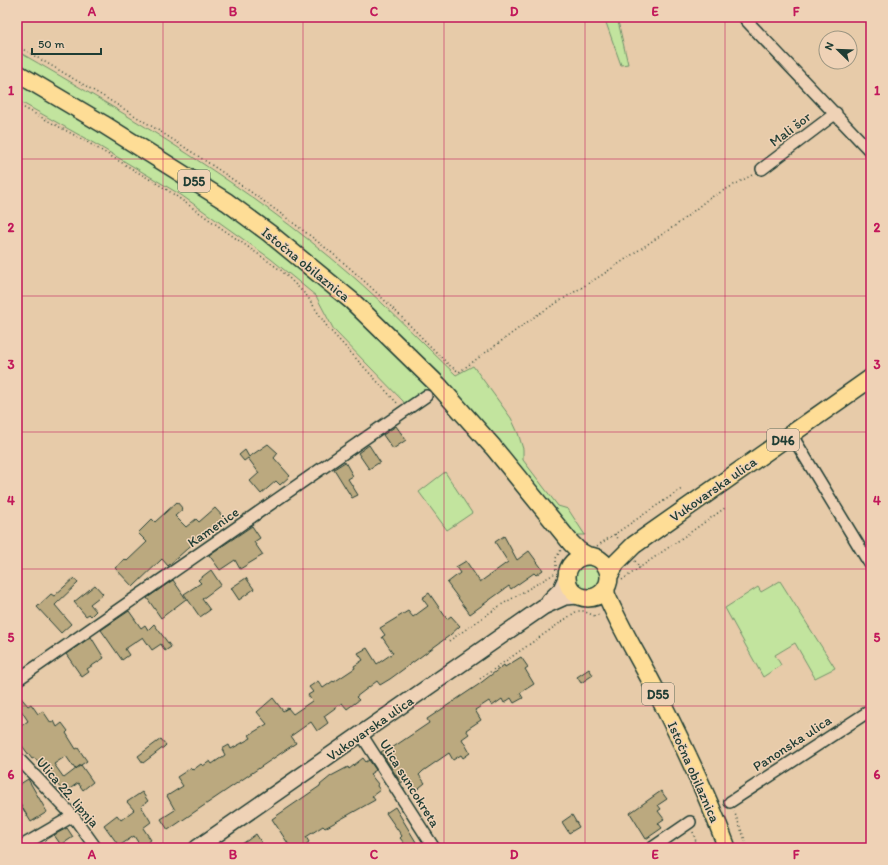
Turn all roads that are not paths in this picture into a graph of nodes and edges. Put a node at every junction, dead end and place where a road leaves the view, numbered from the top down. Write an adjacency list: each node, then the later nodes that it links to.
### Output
1 (750, 17): 3 (street)
2 (17, 73): 9 (main road, Istočna obilaznica / D55)
3 (836, 113): 4 (street); 5 (street, Mali šor)
4 (871, 152)
5 (762, 169)
6 (871, 378): 8 (main road, Vukovarska ulica / D46)
7 (426, 396): 18 (street, Kamenice)
8 (791, 434): 10 (main road, Vukovarska ulica / D46); 12 (street)
9 (545, 513): 11 (main road, Istočna obilaznica / D55); 13 (main road, Istočna obilaznica / D55)
10 (634, 545): 11 (main road, Vukovarska ulica / D46); 14 (main road, Vukovarska ulica / D46)
11 (593, 554): 13 (main road); 14 (main road, D55)
12 (871, 566)
13 (568, 572): 15 (main road, D55); 16 (main road, Vukovarska ulica)
14 (607, 582): 15 (main road); 17 (main road, Istočna obilaznica / D55)
15 (582, 597): 16 (main road, Vukovarska ulica); 17 (main road, Istočna obilaznica / D55)
16 (543, 607): 20 (main road, Vukovarska ulica)
17 (624, 634): 30 (main road, Istočna obilaznica / D55)
18 (17, 680)
19 (871, 710): 22 (street, Panonska ulica)
20 (361, 734): 27 (main road, Vukovarska ulica); 28 (street, Ulica suncokreta)
21 (17, 757): 23 (street, Ulica 22. lipnja)
22 (730, 802)
23 (73, 816): 25 (street); 26 (street, Ulica 22. lipnja)
24 (690, 822): 29 (street)
25 (18, 848)
26 (96, 848)
27 (197, 848)
28 (434, 848)
29 (652, 848)
30 (727, 848)

